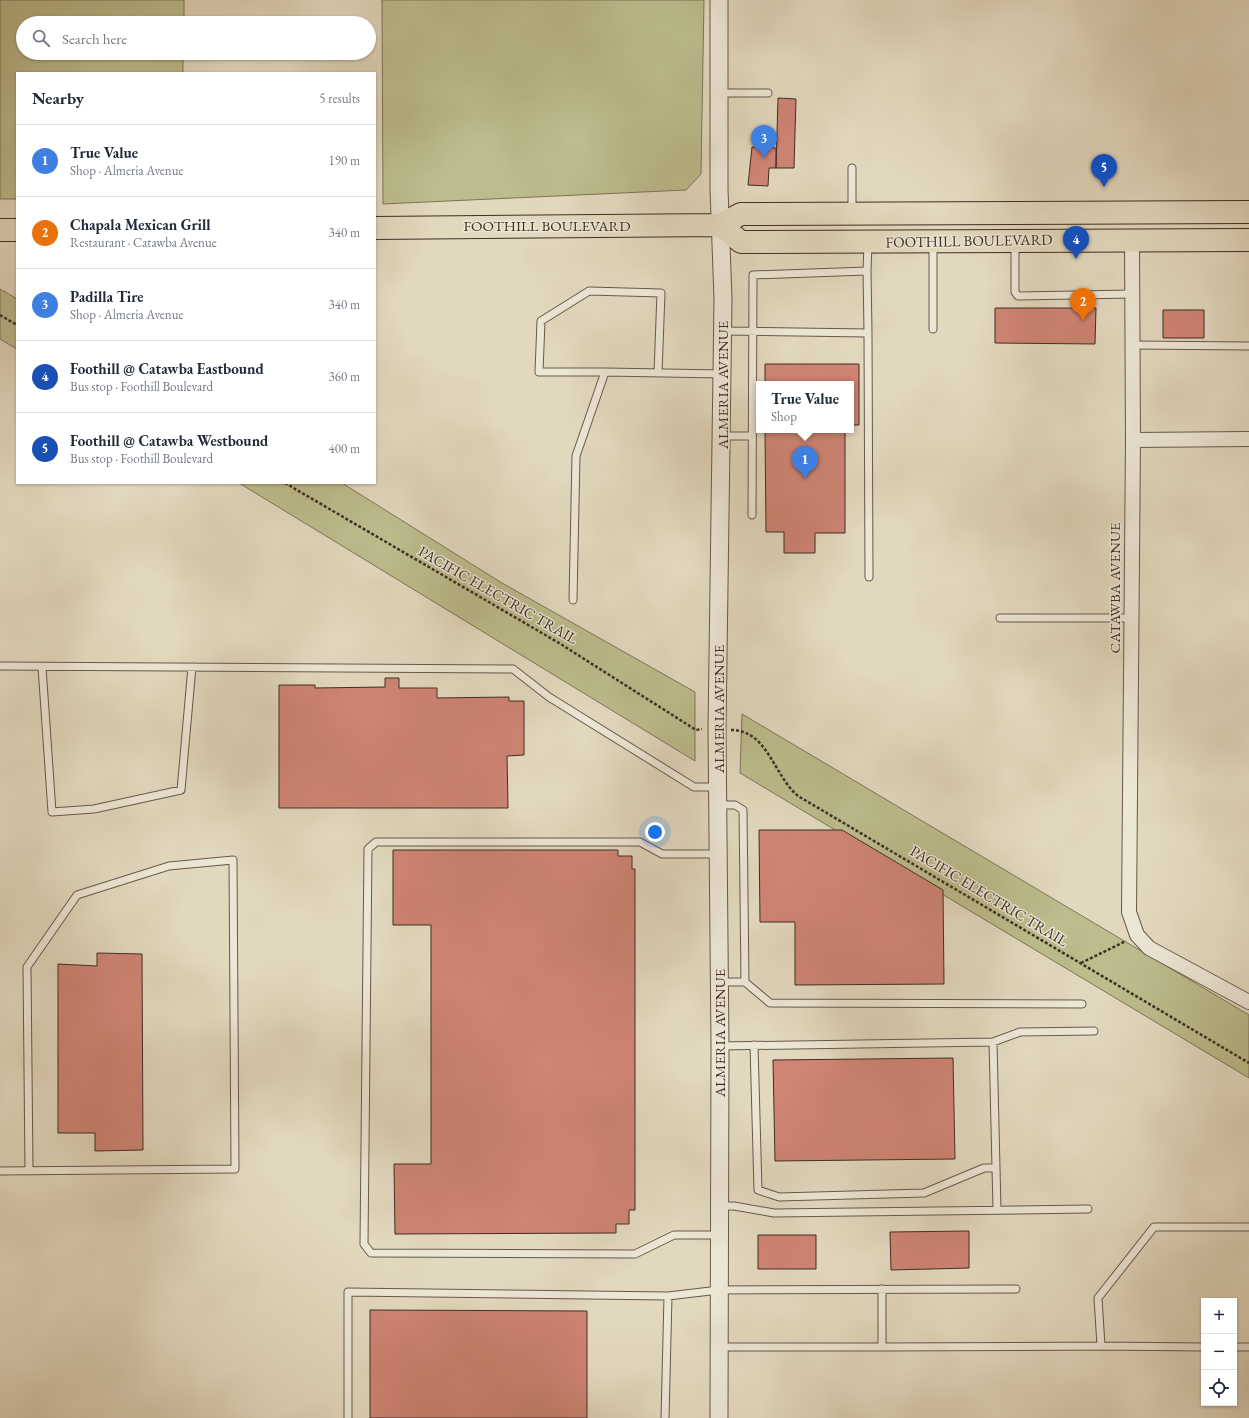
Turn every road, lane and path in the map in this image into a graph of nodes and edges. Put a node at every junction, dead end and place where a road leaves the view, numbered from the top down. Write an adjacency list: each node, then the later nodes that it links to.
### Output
1 (719, 0): 2 (street, ALMERIA AVENUE)
2 (719, 93): 3 (lane); 7 (street, ALMERIA AVENUE)
3 (768, 93)
4 (852, 168): 6 (lane)
5 (1249, 212): 6 (main road, FOOTHILL BOULEVARD)
6 (852, 213): 7 (main road, FOOTHILL BOULEVARD)
7 (720, 224): 8 (main road, FOOTHILL BOULEVARD); 15 (main road, FOOTHILL BOULEVARD); 21 (street, ALMERIA AVENUE)
8 (376, 228)
9 (0, 230): 10 (main road)
10 (16, 230)
11 (1015, 240): 12 (main road, FOOTHILL BOULEVARD); 14 (main road, FOOTHILL BOULEVARD); 17 (lane)
12 (1132, 240): 13 (main road, FOOTHILL BOULEVARD); 17 (street, CATAWBA AVENUE)
13 (1249, 240)
14 (933, 241): 15 (main road, FOOTHILL BOULEVARD); 20 (lane)
15 (868, 242): 16 (lane)
16 (867, 271): 22 (lane); 23 (lane)
17 (1132, 294): 24 (street, CATAWBA AVENUE)
18 (0, 315): 19 (path)
19 (16, 324)
20 (933, 329)
21 (723, 331): 22 (lane); 28 (street, ALMERIA AVENUE)
22 (752, 331): 23 (lane); 30 (lane)
23 (868, 333): 35 (lane)
24 (1133, 345): 25 (lane); 32 (street, CATAWBA AVENUE)
25 (1249, 346)
26 (605, 372): 27 (lane); 27 (lane); 36 (lane)
27 (658, 373): 28 (lane)
28 (723, 374): 29 (street, ALMERIA AVENUE)
29 (723, 436): 30 (lane); 44 (street, ALMERIA AVENUE)
30 (752, 436): 34 (lane)
31 (1249, 439): 32 (street)
32 (1133, 440): 38 (street, CATAWBA AVENUE)
33 (287, 484): 42 (path, PACIFIC ELECTRIC TRAIL)
34 (752, 516)
35 (870, 577)
36 (573, 600)
37 (1000, 618): 38 (lane)
38 (1132, 618): 47 (street, CATAWBA AVENUE)
39 (0, 666): 40 (lane)
40 (42, 666): 41 (lane); 41 (lane)
41 (192, 667): 44 (lane)
42 (696, 730)
43 (737, 730): 48 (path, PACIFIC ELECTRIC TRAIL)
44 (718, 787): 45 (street, ALMERIA AVENUE)
45 (718, 805): 46 (street, ALMERIA AVENUE); 50 (lane)
46 (719, 854): 49 (street, ALMERIA AVENUE); 65 (lane)
47 (1137, 935): 48 (path); 51 (street)
48 (1081, 963): 57 (path, PACIFIC ELECTRIC TRAIL)
49 (720, 982): 50 (lane); 56 (street, ALMERIA AVENUE)
50 (745, 982): 52 (lane)
51 (1249, 1002)
52 (1082, 1004)
53 (1094, 1031): 54 (lane)
54 (993, 1042): 55 (lane); 58 (lane)
55 (754, 1045): 56 (lane); 58 (lane)
56 (720, 1046): 61 (street, ALMERIA AVENUE)
57 (1249, 1063)
58 (996, 1168): 63 (lane)
59 (29, 1170): 59 (lane); 60 (lane)
60 (0, 1171)
61 (720, 1206): 63 (lane); 65 (street, ALMERIA AVENUE)
62 (1088, 1209): 63 (lane)
63 (997, 1210)
64 (1249, 1227): 70 (lane)
65 (719, 1235): 68 (street, ALMERIA AVENUE)
66 (882, 1289): 67 (lane); 68 (lane); 73 (lane)
67 (1016, 1289)
68 (719, 1290): 69 (lane); 72 (street, ALMERIA AVENUE)
69 (668, 1296): 76 (lane); 77 (lane)
70 (1100, 1346): 71 (lane); 73 (lane)
71 (1201, 1346)
72 (719, 1347): 73 (lane); 78 (street, ALMERIA AVENUE)
73 (882, 1347)
74 (1237, 1347): 75 (lane)
75 (1249, 1347)
76 (348, 1418)
77 (665, 1418)
78 (719, 1418)

